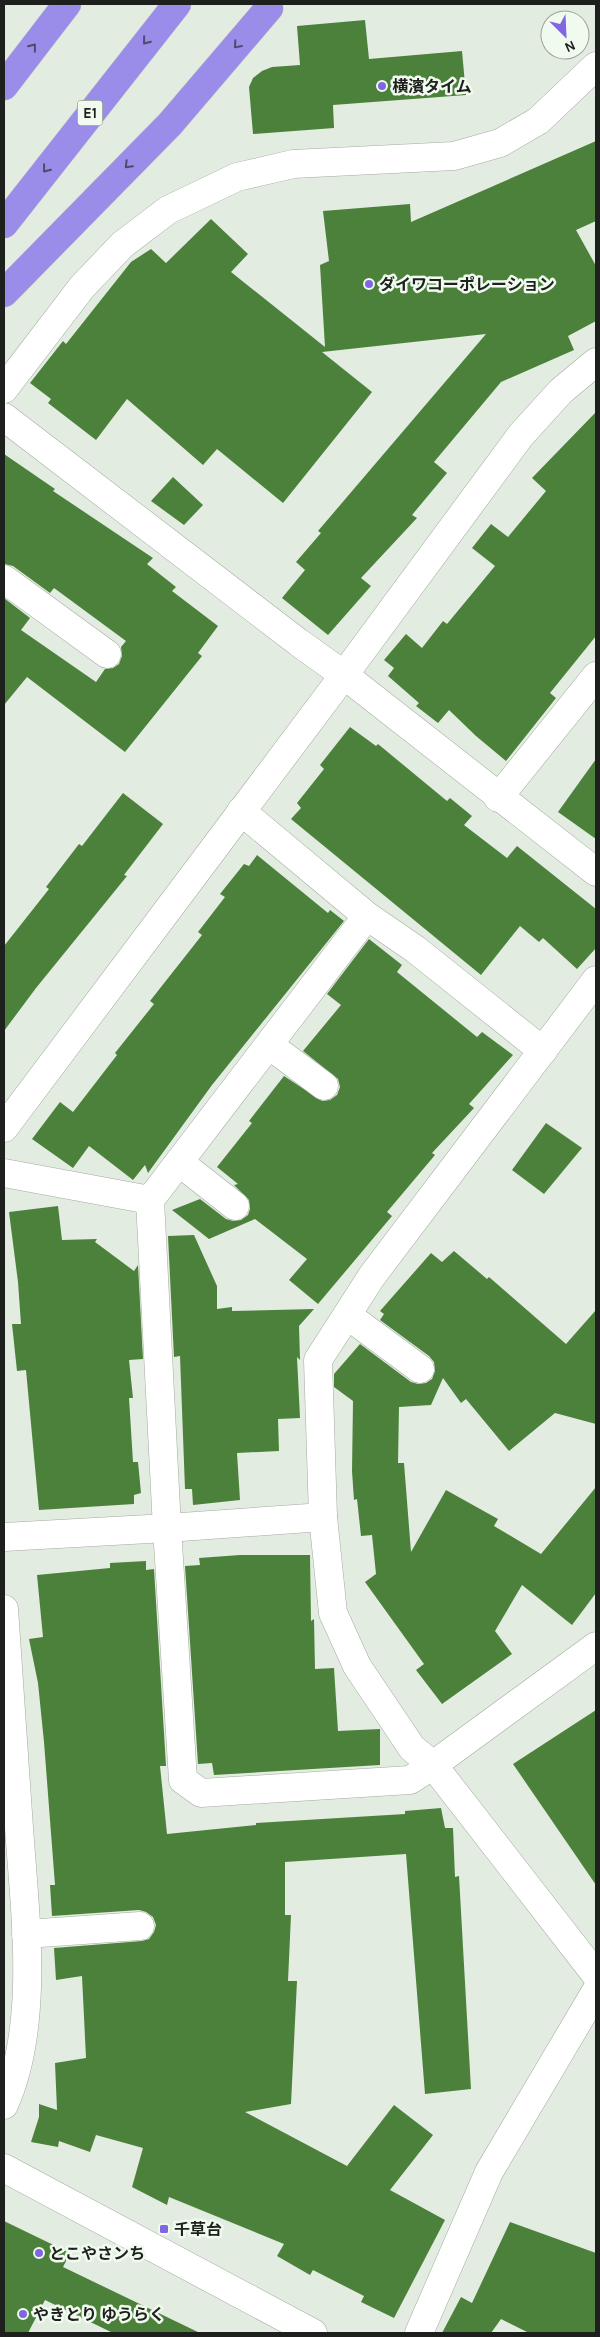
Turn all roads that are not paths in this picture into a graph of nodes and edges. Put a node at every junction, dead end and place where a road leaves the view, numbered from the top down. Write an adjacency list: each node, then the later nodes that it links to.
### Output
1 (67, 4): 5 (highway, one-way to 1)
2 (177, 4): 6 (highway, E1, one-way to 6)
3 (269, 8): 7 (highway, one-way to 7)
4 (596, 66): 9 (street)
5 (4, 86)
6 (4, 224)
7 (4, 293)
8 (596, 362): 13 (street)
9 (4, 389)
10 (4, 417): 13 (street)
11 (4, 579): 12 (street)
12 (107, 654)
13 (344, 675): 15 (street); 16 (street)
14 (596, 676): 15 (street)
15 (498, 798): 17 (street)
16 (241, 811): 18 (street); 23 (street)
17 (596, 872)
18 (367, 916): 20 (street); 21 (street)
19 (596, 980): 21 (street)
20 (269, 1045): 22 (street); 24 (street)
21 (543, 1050): 28 (street)
22 (324, 1086)
23 (4, 1128)
24 (179, 1162): 26 (street); 27 (street)
25 (4, 1173): 26 (street)
26 (150, 1200): 31 (street)
27 (235, 1206)
28 (347, 1315): 29 (street); 30 (street)
29 (420, 1368)
30 (323, 1517): 31 (street); 35 (street)
31 (167, 1528): 32 (street); 35 (street)
32 (4, 1537)
33 (4, 1609): 37 (street)
34 (596, 1646): 35 (street)
35 (433, 1765): 38 (street)
36 (140, 1926): 37 (street)
37 (26, 1934): 40 (street)
38 (596, 1975)
39 (596, 1991): 43 (street)
40 (4, 2105)
41 (4, 2168): 42 (street)
42 (313, 2333)
43 (419, 2333)

